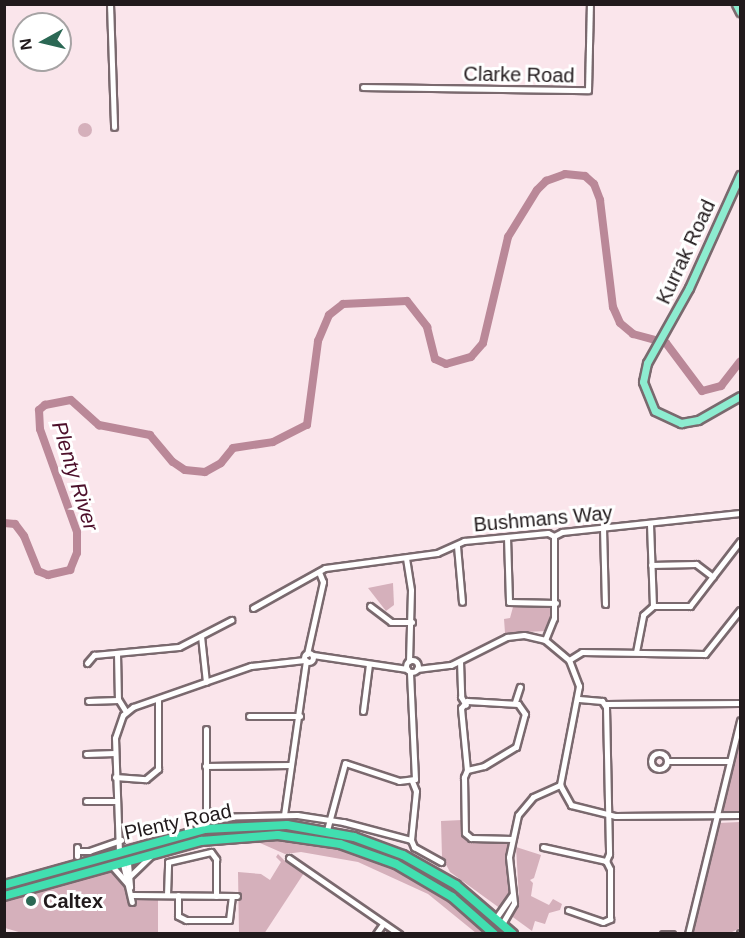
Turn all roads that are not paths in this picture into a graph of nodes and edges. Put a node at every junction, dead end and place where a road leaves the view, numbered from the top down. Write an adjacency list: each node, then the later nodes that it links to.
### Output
1 (110, 4): 6 (street)
2 (590, 4): 5 (street, Clarke Road)
3 (736, 4): 4 (main road)
4 (741, 12)
5 (363, 87)
6 (114, 127)
7 (741, 175): 8 (main road, Kurrak Road)
8 (741, 396)
9 (741, 513): 10 (street, Bushmans Way)
10 (650, 523): 11 (street, Bushmans Way); 17 (street)
11 (603, 528): 12 (street, Bushmans Way); 22 (street)
12 (554, 536): 13 (street, Bushmans Way); 21 (street)
13 (507, 537): 15 (street, Bushmans Way); 21 (street)
14 (741, 542): 19 (street)
15 (457, 546): 16 (street, Bushmans Way); 20 (street)
16 (406, 558): 18 (street, Bushmans Way); 28 (street)
17 (651, 565): 19 (street); 24 (street)
18 (319, 572): 25 (street, Bushmans Way); 33 (street)
19 (713, 577): 24 (street)
20 (462, 602)
21 (556, 603): 30 (street)
22 (605, 604)
23 (370, 606): 28 (street)
24 (653, 606): 31 (street)
25 (253, 608)
26 (741, 610): 31 (street)
27 (231, 620): 29 (street)
28 (412, 622): 38 (street)
29 (201, 636): 32 (street); 39 (street)
30 (545, 640): 34 (street); 35 (street)
31 (636, 652): 34 (street)
32 (117, 653): 36 (street); 44 (street)
33 (309, 658): 37 (street); 39 (street); 52 (street)
34 (569, 660): 42 (street)
35 (458, 661): 38 (street); 46 (street)
36 (87, 663)
37 (369, 664): 38 (street); 50 (street)
38 (412, 666): 63 (street)
39 (206, 682): 41 (street)
40 (520, 687): 45 (street)
41 (156, 700): 49 (street); 62 (street)
42 (579, 700): 48 (street); 64 (street)
43 (88, 701): 44 (street)
44 (118, 701): 49 (street)
45 (515, 702): 46 (street); 61 (street)
46 (467, 703): 61 (street)
47 (741, 704): 48 (street)
48 (606, 705): 70 (street)
49 (127, 711): 55 (street)
50 (363, 711)
51 (248, 716): 52 (street)
52 (300, 716): 59 (street)
53 (741, 720): 58 (street)
54 (207, 727): 60 (street)
55 (115, 753): 56 (street); 62 (street)
56 (86, 754)
57 (667, 761): 58 (street)
58 (730, 762): 68 (street)
59 (291, 765): 60 (street); 67 (street)
60 (205, 766): 67 (street)
61 (467, 770): 73 (street)
62 (115, 779): 66 (street)
63 (412, 781): 71 (street); 75 (street)
64 (561, 787): 70 (street); 73 (street)
65 (86, 801): 66 (street)
66 (115, 801): 74 (street)
67 (284, 815): 71 (street)
68 (717, 815): 69 (street); 70 (street); 101 (street)
69 (741, 815)
70 (608, 816): 81 (street)
71 (332, 820): 72 (street); 75 (street)
72 (330, 831): 78 (highway, Plenty Road); 93 (highway, Plenty Road)
73 (512, 839): 93 (street)
74 (119, 840): 77 (street, Plenty Road); 78 (street)
75 (411, 840): 82 (street)
76 (543, 847): 81 (street)
77 (77, 851)
78 (122, 852): 83 (highway); 86 (highway, Plenty Road)
79 (151, 855): 83 (highway, Plenty Road); 85 (street); 97 (highway, Plenty Road)
80 (288, 858): 94 (street)
81 (606, 861): 92 (street)
82 (441, 862)
83 (125, 863): 84 (highway, Plenty Road); 85 (street); 87 (street)
84 (112, 866): 87 (street); 90 (highway, Plenty Road)
85 (130, 876): 87 (street)
86 (4, 885)
87 (129, 885): 88 (street)
88 (167, 895): 89 (street); 91 (street)
89 (178, 895): 91 (street); 91 (street)
90 (4, 896)
91 (216, 896)
92 (568, 910)
93 (499, 921): 97 (highway); 98 (highway, Plenty Road)
94 (383, 924): 95 (street); 96 (street)
95 (376, 933)
96 (399, 933)
97 (495, 933)
98 (513, 933)
99 (663, 933): 100 (street)
100 (672, 933)
101 (688, 933)

